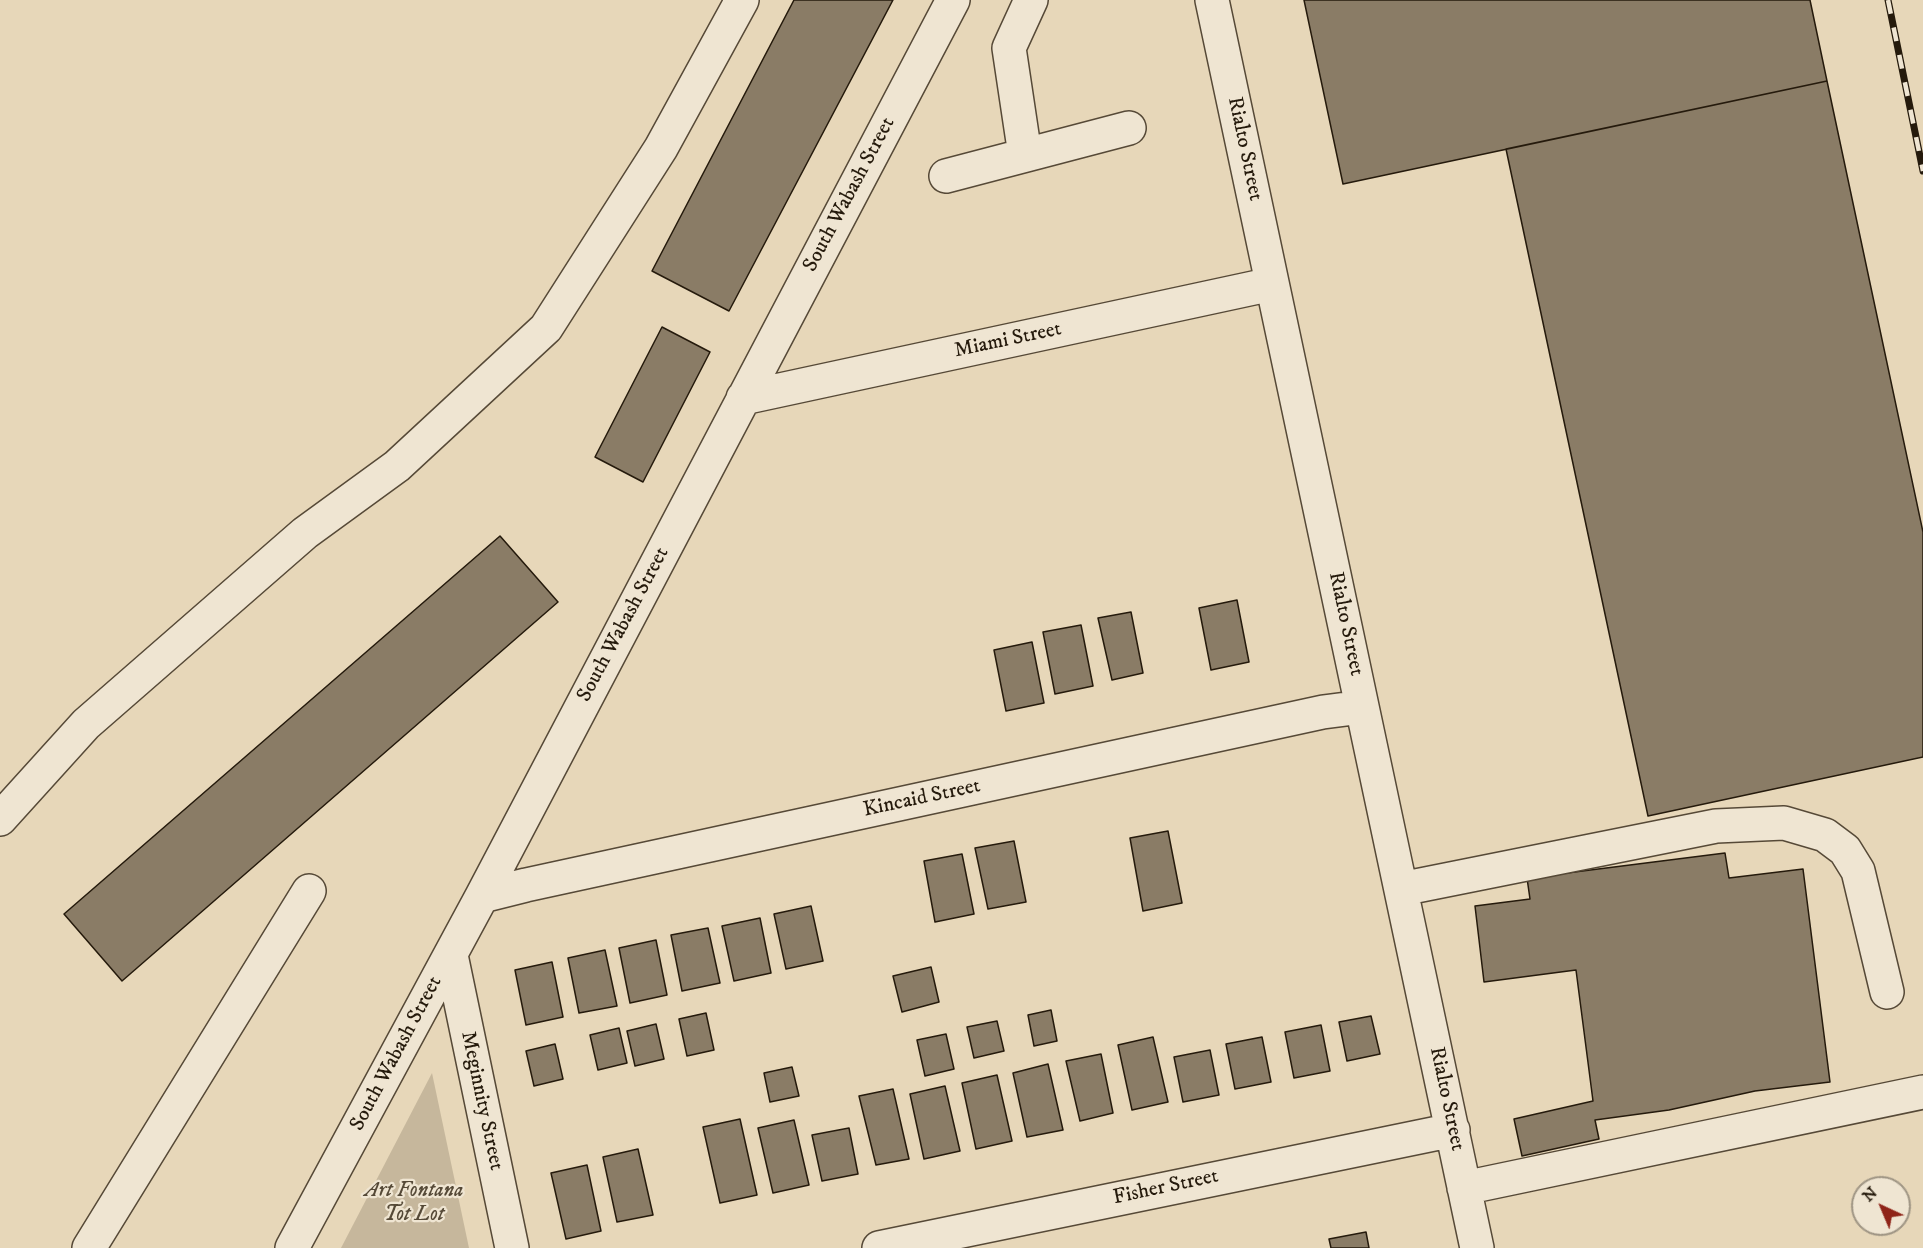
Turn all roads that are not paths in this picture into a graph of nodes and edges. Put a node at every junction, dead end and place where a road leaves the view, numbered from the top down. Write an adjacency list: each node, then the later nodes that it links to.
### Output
1 (742, 0): 11 (street)
2 (952, 0): 9 (street, South Wabash Street)
3 (1031, 0): 6 (street)
4 (1212, 0): 8 (street, Rialto Street)
5 (1129, 128): 6 (street)
6 (1024, 155): 7 (street)
7 (946, 176)
8 (1272, 284): 9 (street, Miami Street); 10 (street, Rialto Street)
9 (743, 398): 14 (street, South Wabash Street)
10 (1362, 707): 12 (street, Rialto Street); 14 (street, Kincaid Street)
11 (0, 819)
12 (1401, 889): 16 (street); 18 (street, Rialto Street)
13 (309, 891): 20 (street)
14 (482, 897): 15 (street, South Wabash Street)
15 (451, 955): 21 (street, South Wabash Street); 22 (street, Meginnity Street)
16 (1887, 992)
17 (1923, 1092): 19 (street)
18 (1453, 1130): 19 (street, Rialto Street); 23 (street, Fisher Street)
19 (1464, 1188): 24 (street, Rialto Street)
20 (89, 1248)
21 (292, 1248)
22 (512, 1248)
23 (879, 1248)
24 (1477, 1248)

